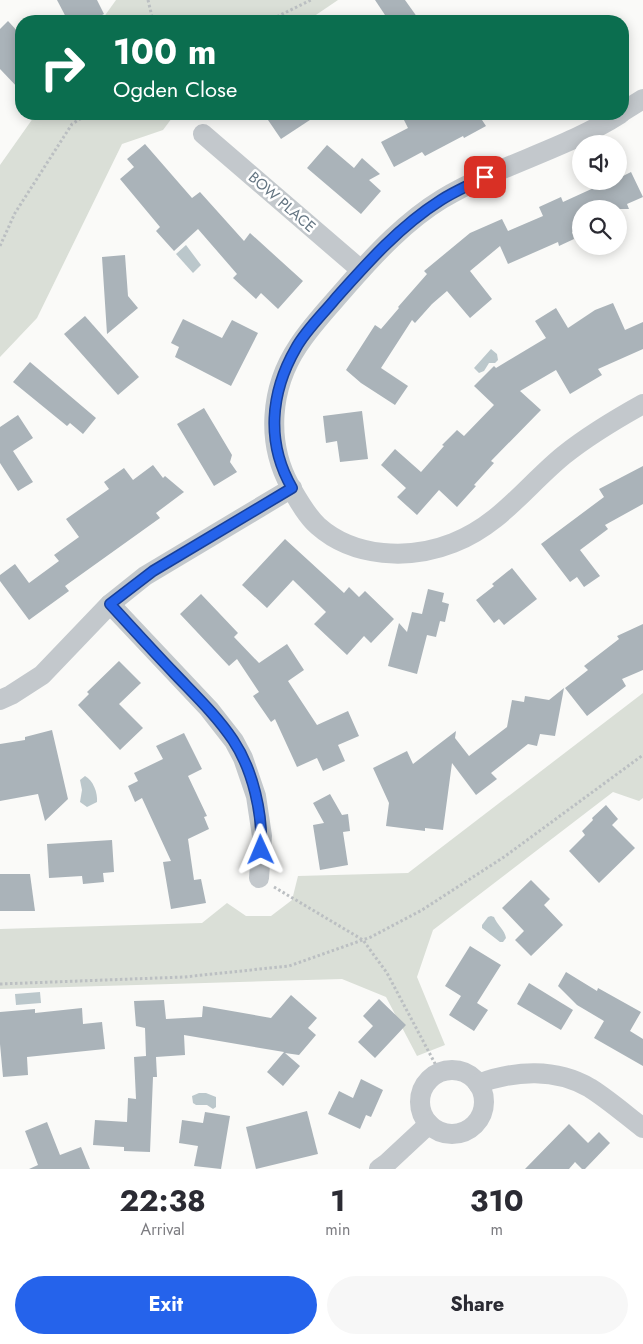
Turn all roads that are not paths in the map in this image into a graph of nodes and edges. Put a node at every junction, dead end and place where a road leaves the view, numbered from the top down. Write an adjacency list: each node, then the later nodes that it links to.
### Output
1 (643, 99): 2 (street)
2 (629, 108)
3 (610, 120): 5 (street)
4 (203, 134): 5 (street, BOW PLACE)
5 (361, 270): 7 (street)
6 (643, 404): 7 (street)
7 (292, 488): 8 (street)
8 (110, 604): 9 (street); 10 (street)
9 (0, 700)
10 (259, 878)
11 (478, 1084): 12 (street); 12 (street); 13 (street)
12 (429, 1124): 14 (street)
13 (643, 1128)
14 (379, 1169)

